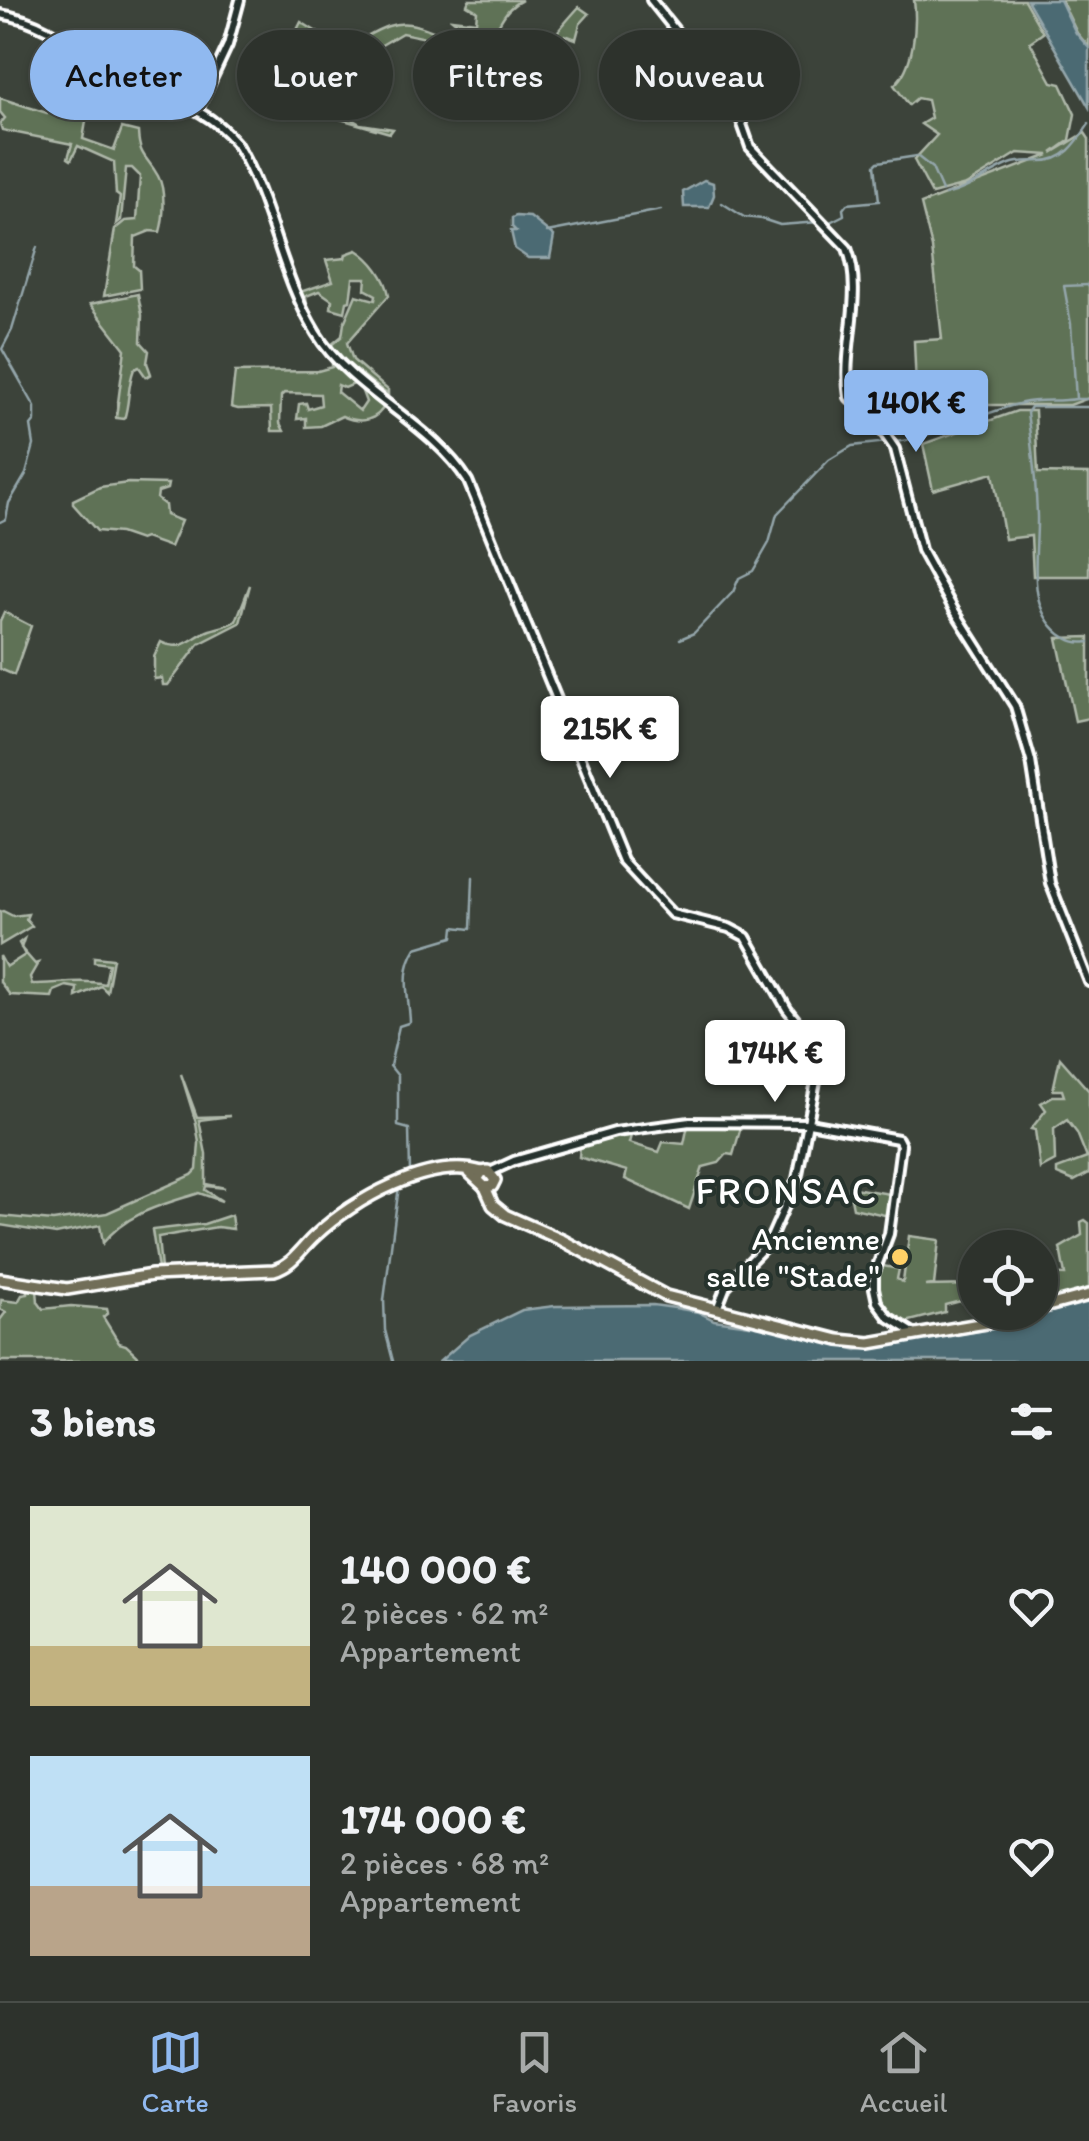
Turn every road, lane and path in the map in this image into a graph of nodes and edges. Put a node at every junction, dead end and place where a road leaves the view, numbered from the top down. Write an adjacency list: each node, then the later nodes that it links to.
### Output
1 (240, 0): 5 (street)
2 (651, 0): 7 (street)
3 (0, 14): 4 (street)
4 (51, 30)
5 (217, 69)
6 (211, 120): 8 (street)
7 (1089, 982)
8 (809, 1123): 9 (street); 13 (street); 15 (street)
9 (487, 1179): 10 (main road); 13 (main road)
10 (0, 1280)
11 (1089, 1294): 12 (main road)
12 (1058, 1303)
13 (717, 1309): 15 (main road)
14 (958, 1327): 15 (main road)
15 (915, 1334)

